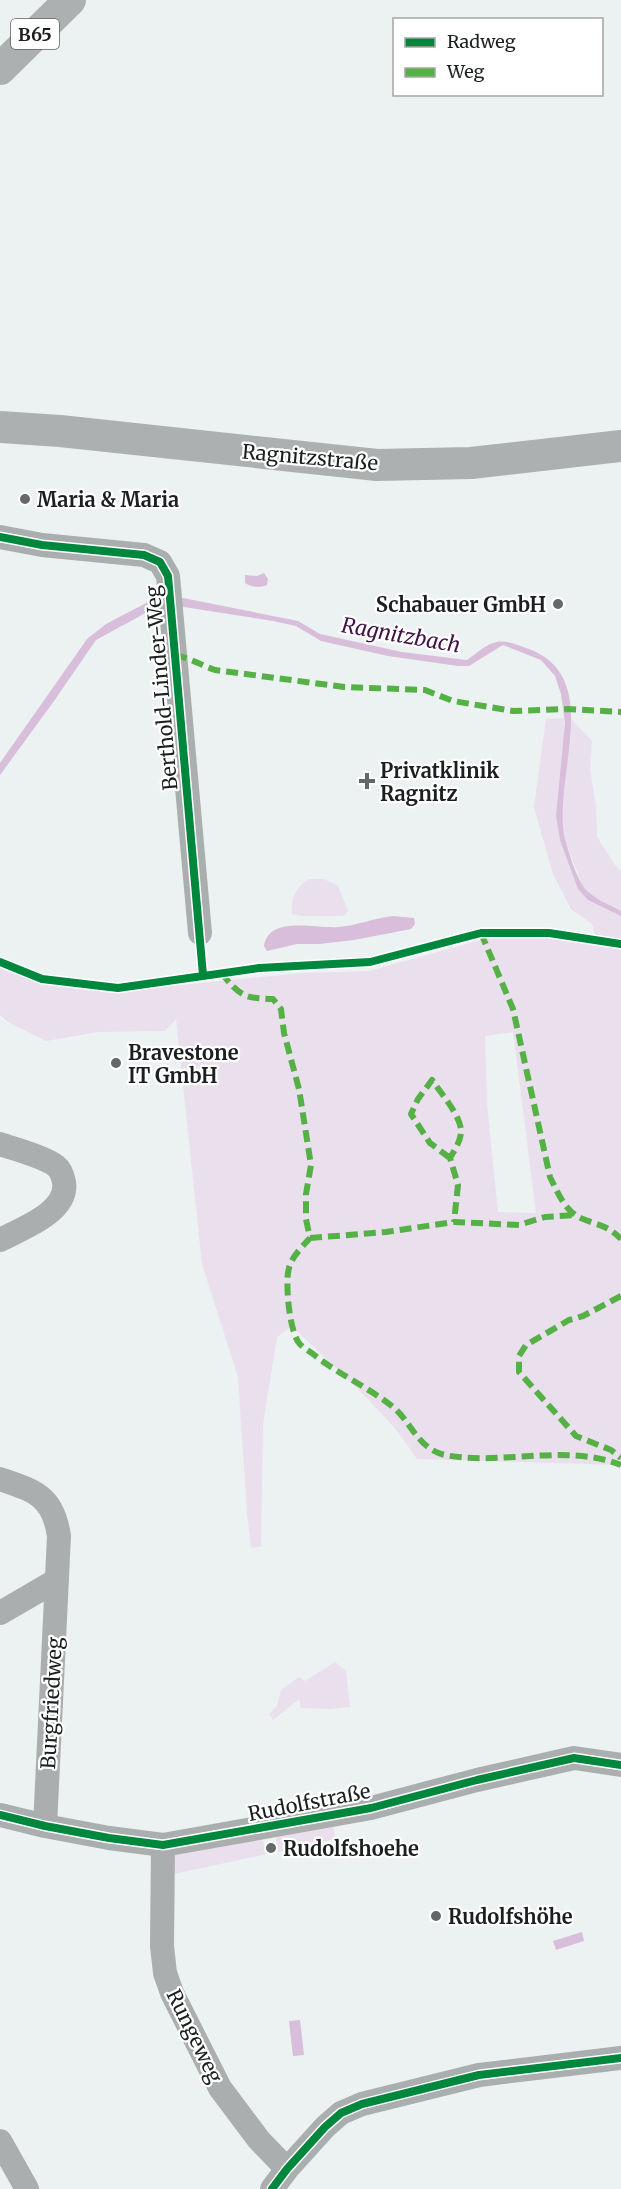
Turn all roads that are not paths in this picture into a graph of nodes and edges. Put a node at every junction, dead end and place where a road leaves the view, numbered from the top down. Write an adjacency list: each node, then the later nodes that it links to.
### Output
1 (70, 0): 2 (main road, B65)
2 (0, 69)
3 (0, 427): 4 (main road, Ragnitzstraße)
4 (621, 446)
5 (0, 537): 6 (street, Berthold-Linder-Weg)
6 (200, 933)
7 (0, 1144): 8 (street)
8 (0, 1240)
9 (0, 1479): 10 (street, Burgfriedweg)
10 (57, 1580): 11 (street); 14 (street, Burgfriedweg)
11 (0, 1613)
12 (621, 1765): 15 (street, Rudolfstraße)
13 (0, 1815): 14 (street, Rudolfstraße)
14 (45, 1826): 15 (street, Rudolfstraße)
15 (163, 1845): 18 (street, Rungeweg)
16 (621, 2058): 18 (street)
17 (0, 2140): 19 (street)
18 (287, 2169): 20 (street)
19 (27, 2189)
20 (272, 2189)

